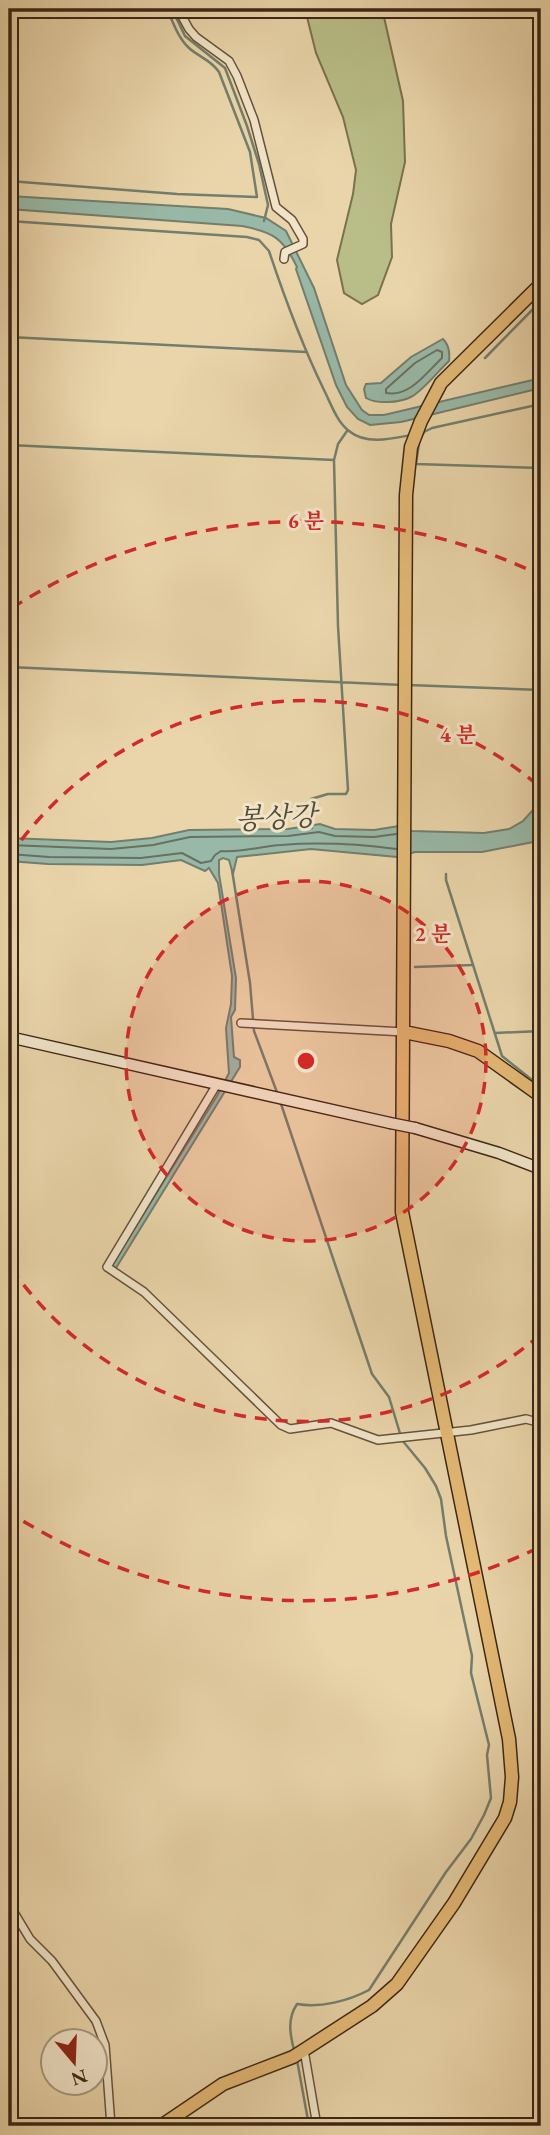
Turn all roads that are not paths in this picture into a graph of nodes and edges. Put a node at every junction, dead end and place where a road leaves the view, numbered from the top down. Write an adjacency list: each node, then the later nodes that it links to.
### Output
1 (178, 9): 2 (street)
2 (284, 256)
3 (541, 284): 6 (main road)
4 (241, 1023): 6 (street)
5 (9, 1037): 7 (main road)
6 (404, 1040): 8 (main road); 11 (main road)
7 (219, 1084): 9 (main road, bridge); 11 (street)
8 (541, 1096)
9 (541, 1169)
10 (541, 1423): 11 (street)
11 (447, 1432): 13 (main road)
12 (10, 1909): 14 (street)
13 (304, 2050): 15 (main road); 16 (street)
14 (111, 2126)
15 (161, 2126)
16 (317, 2126)

